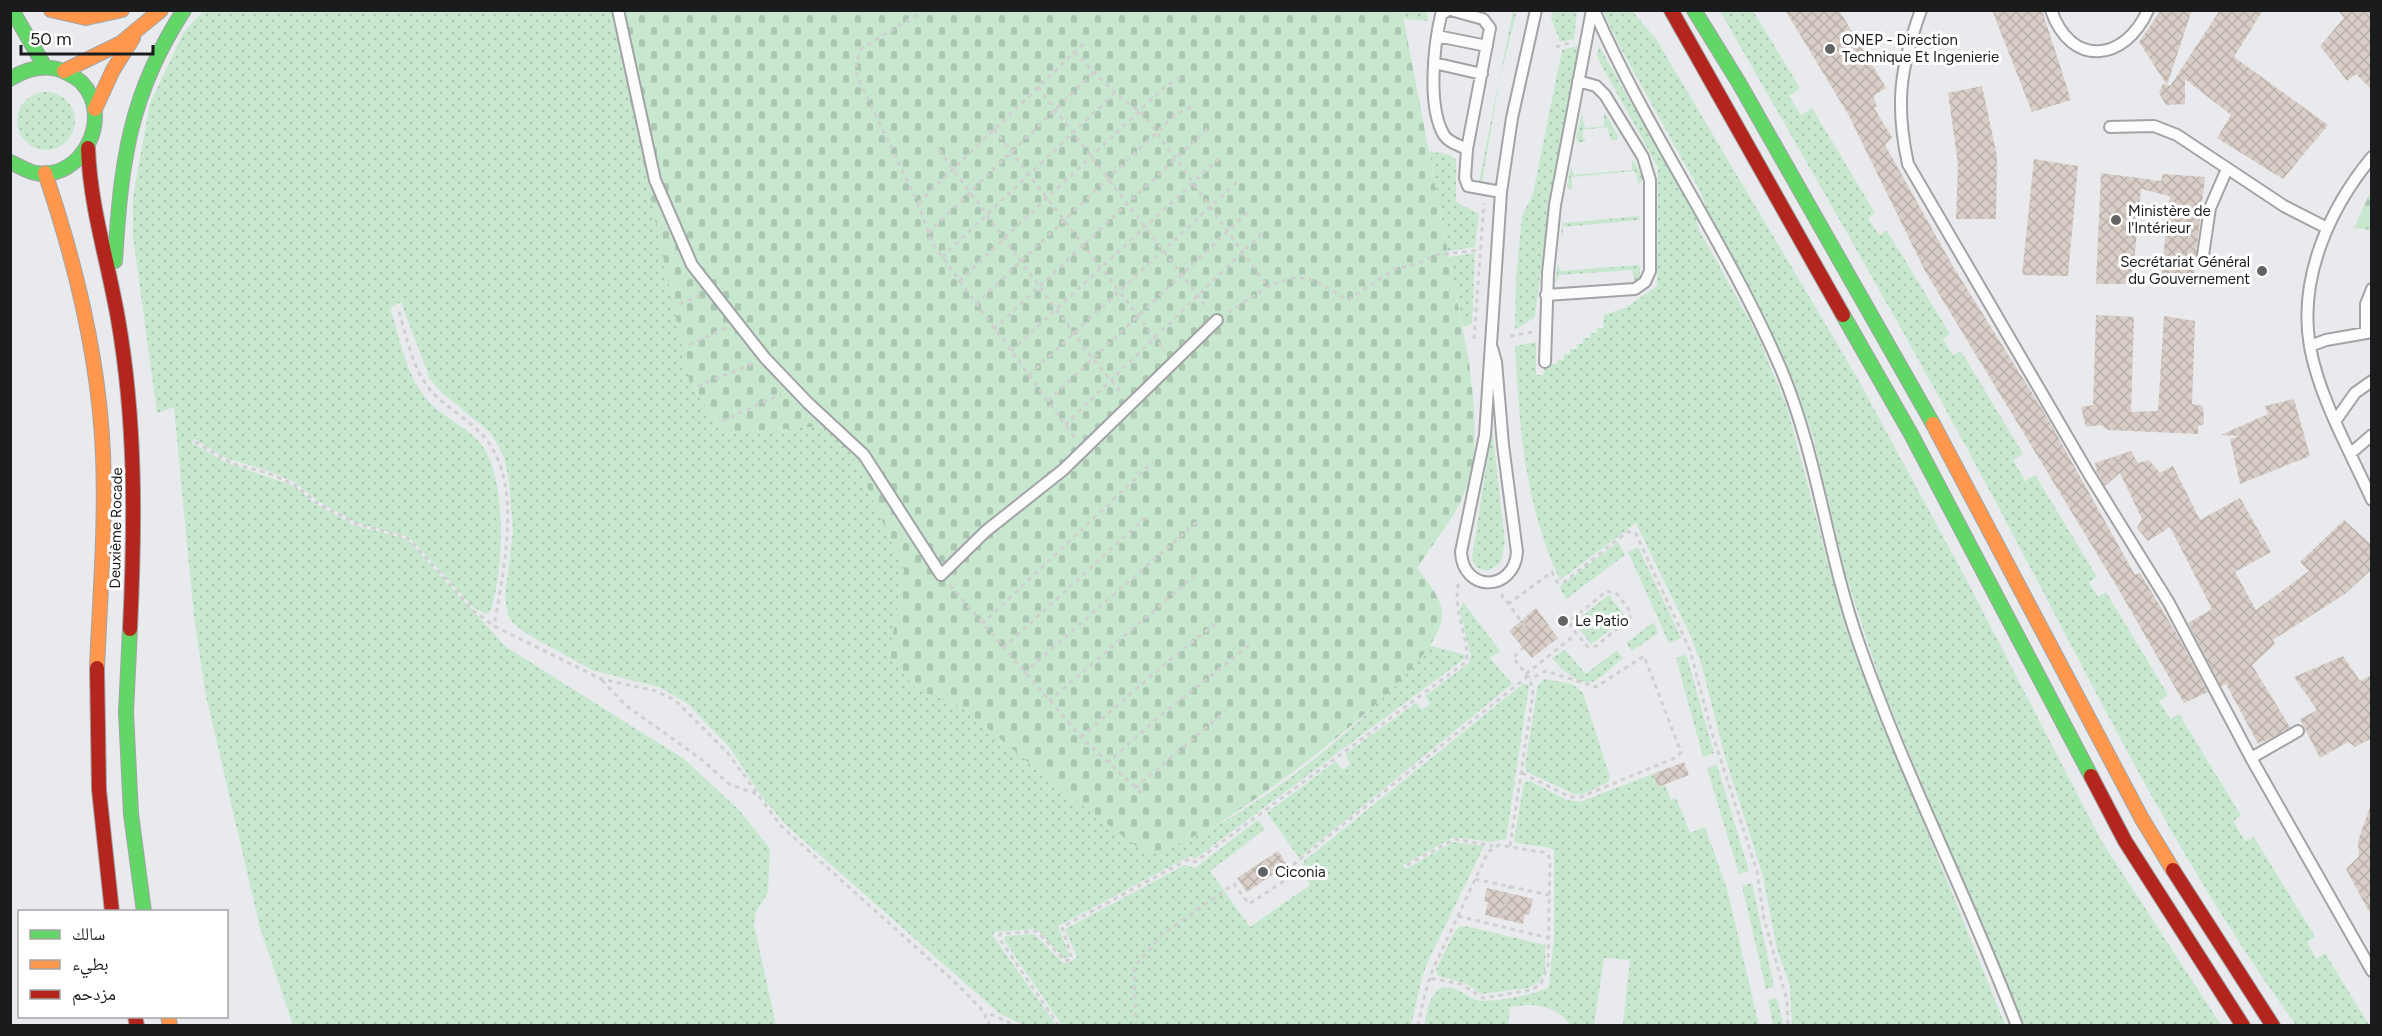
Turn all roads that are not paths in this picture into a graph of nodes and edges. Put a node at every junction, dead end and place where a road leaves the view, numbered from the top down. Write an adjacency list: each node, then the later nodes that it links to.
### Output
1 (12, 10): 19 (main road)
2 (51, 10): 3 (main road)
3 (122, 10)
4 (161, 10): 15 (main road)
5 (184, 10): 37 (main road)
6 (618, 10): 38 (lane)
7 (1449, 10): 16 (lane); 17 (lane)
8 (1536, 10): 32 (lane)
9 (1593, 10): 23 (lane); 54 (lane)
10 (1671, 10): 55 (main road)
11 (1694, 10): 56 (main road)
12 (1921, 10): 49 (lane)
13 (2051, 10): 14 (lane)
14 (2148, 10)
15 (138, 32): 20 (main road); 24 (main road, Deuxième Rocade)
16 (1437, 36): 17 (lane); 18 (lane)
17 (1487, 46): 21 (lane)
18 (1434, 63): 21 (lane); 27 (lane)
19 (45, 67): 20 (main road); 22 (main road)
20 (64, 71): 24 (main road)
21 (1482, 74): 27 (lane)
22 (10, 79)
23 (1578, 81): 36 (lane); 36 (lane)
24 (95, 109): 26 (main road, Deuxième Rocade)
25 (2110, 127): 30 (lane)
26 (88, 148): 31 (main road); 37 (main road, Deuxième Rocade)
27 (1467, 149): 32 (lane)
28 (2372, 157): 33 (lane)
29 (10, 162): 31 (main road)
30 (2227, 169): 33 (lane); 34 (lane)
31 (45, 173): 50 (main road, Deuxième Rocade)
32 (1501, 192): 41 (lane)
33 (2327, 228): 40 (lane)
34 (2202, 262)
35 (2372, 289): 39 (lane)
36 (1546, 295): 42 (lane)
37 (115, 302): 51 (main road, Deuxième Rocade)
38 (1217, 320)
39 (2369, 333): 40 (lane)
40 (2310, 346): 44 (lane)
41 (1492, 348): 41 (lane)
42 (1545, 362)
43 (2372, 381): 44 (lane)
44 (2336, 420): 46 (lane)
45 (2372, 435): 46 (lane)
46 (2351, 453): 47 (lane)
47 (2372, 500)
48 (2298, 731): 49 (lane)
49 (2251, 758): 52 (lane)
50 (112, 910)
51 (144, 910)
52 (2367, 952): 53 (lane)
53 (2372, 971)
54 (2017, 1026)
55 (2244, 1026)
56 (2273, 1026)

